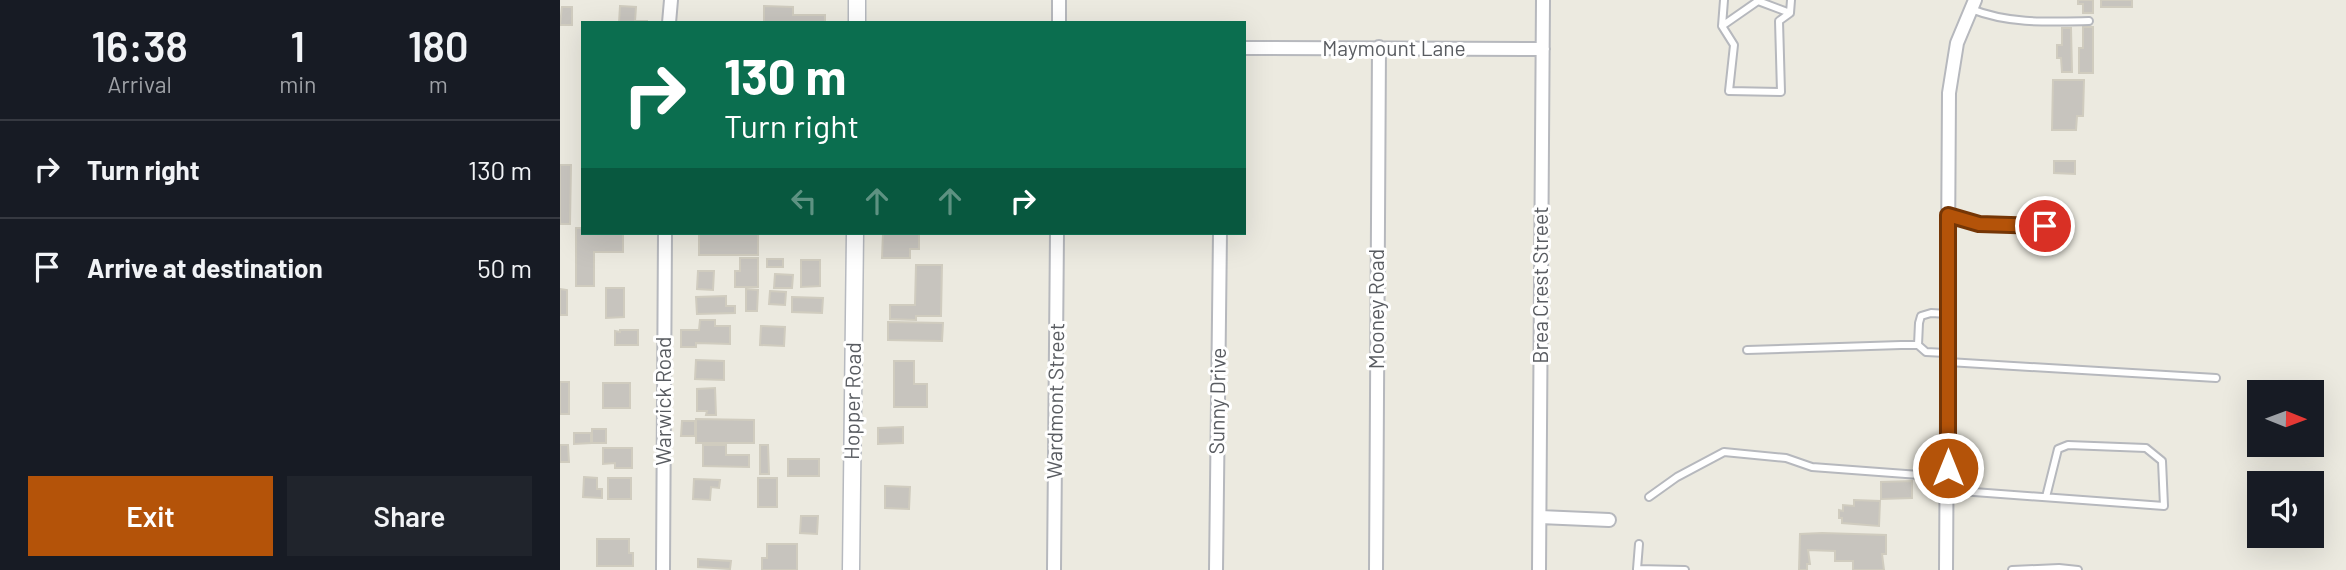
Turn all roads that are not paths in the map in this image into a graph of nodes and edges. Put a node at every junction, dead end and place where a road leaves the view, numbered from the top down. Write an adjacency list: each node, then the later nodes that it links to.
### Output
1 (671, 0): 9 (street)
2 (857, 0): 10 (main road)
3 (1059, 0): 11 (street)
4 (1543, 0): 16 (street, Brea Crest Street)
5 (1724, 0): 13 (lane)
6 (1791, 0): 8 (lane)
7 (1973, 5): 12 (lane); 17 (street)
8 (1790, 13): 13 (lane); 13 (lane)
9 (669, 21)
10 (857, 21)
11 (1059, 21)
12 (2089, 21)
13 (1722, 26)
14 (1380, 47): 15 (street, Maymount Lane); 16 (street, Maymount Lane); 38 (street, Mooney Road)
15 (1246, 48)
16 (1543, 49): 31 (street, Brea Crest Street)
17 (1948, 215): 18 (lane); 23 (street)
18 (2067, 227)
19 (665, 235): 34 (street, Warwick Road)
20 (855, 235): 35 (main road, Hopper Road)
21 (1057, 235): 36 (street, Wardmont Street)
22 (1220, 235): 37 (street, Sunny Drive)
23 (1948, 314): 24 (lane); 26 (street)
24 (1918, 345): 25 (lane); 26 (lane)
25 (1747, 350)
26 (1948, 357): 27 (lane); 28 (street)
27 (2216, 378)
28 (1947, 484): 29 (lane); 30 (lane); 41 (street)
29 (1649, 497)
30 (2046, 497): 30 (lane)
31 (1540, 517): 32 (street); 39 (street, Brea Crest Street)
32 (1609, 520)
33 (1639, 544): 40 (lane)
34 (663, 570)
35 (851, 570)
36 (1054, 570)
37 (1216, 570)
38 (1376, 570)
39 (1539, 570)
40 (1685, 570)
41 (1945, 570)
42 (2012, 570): 43 (lane)
43 (2078, 570)

